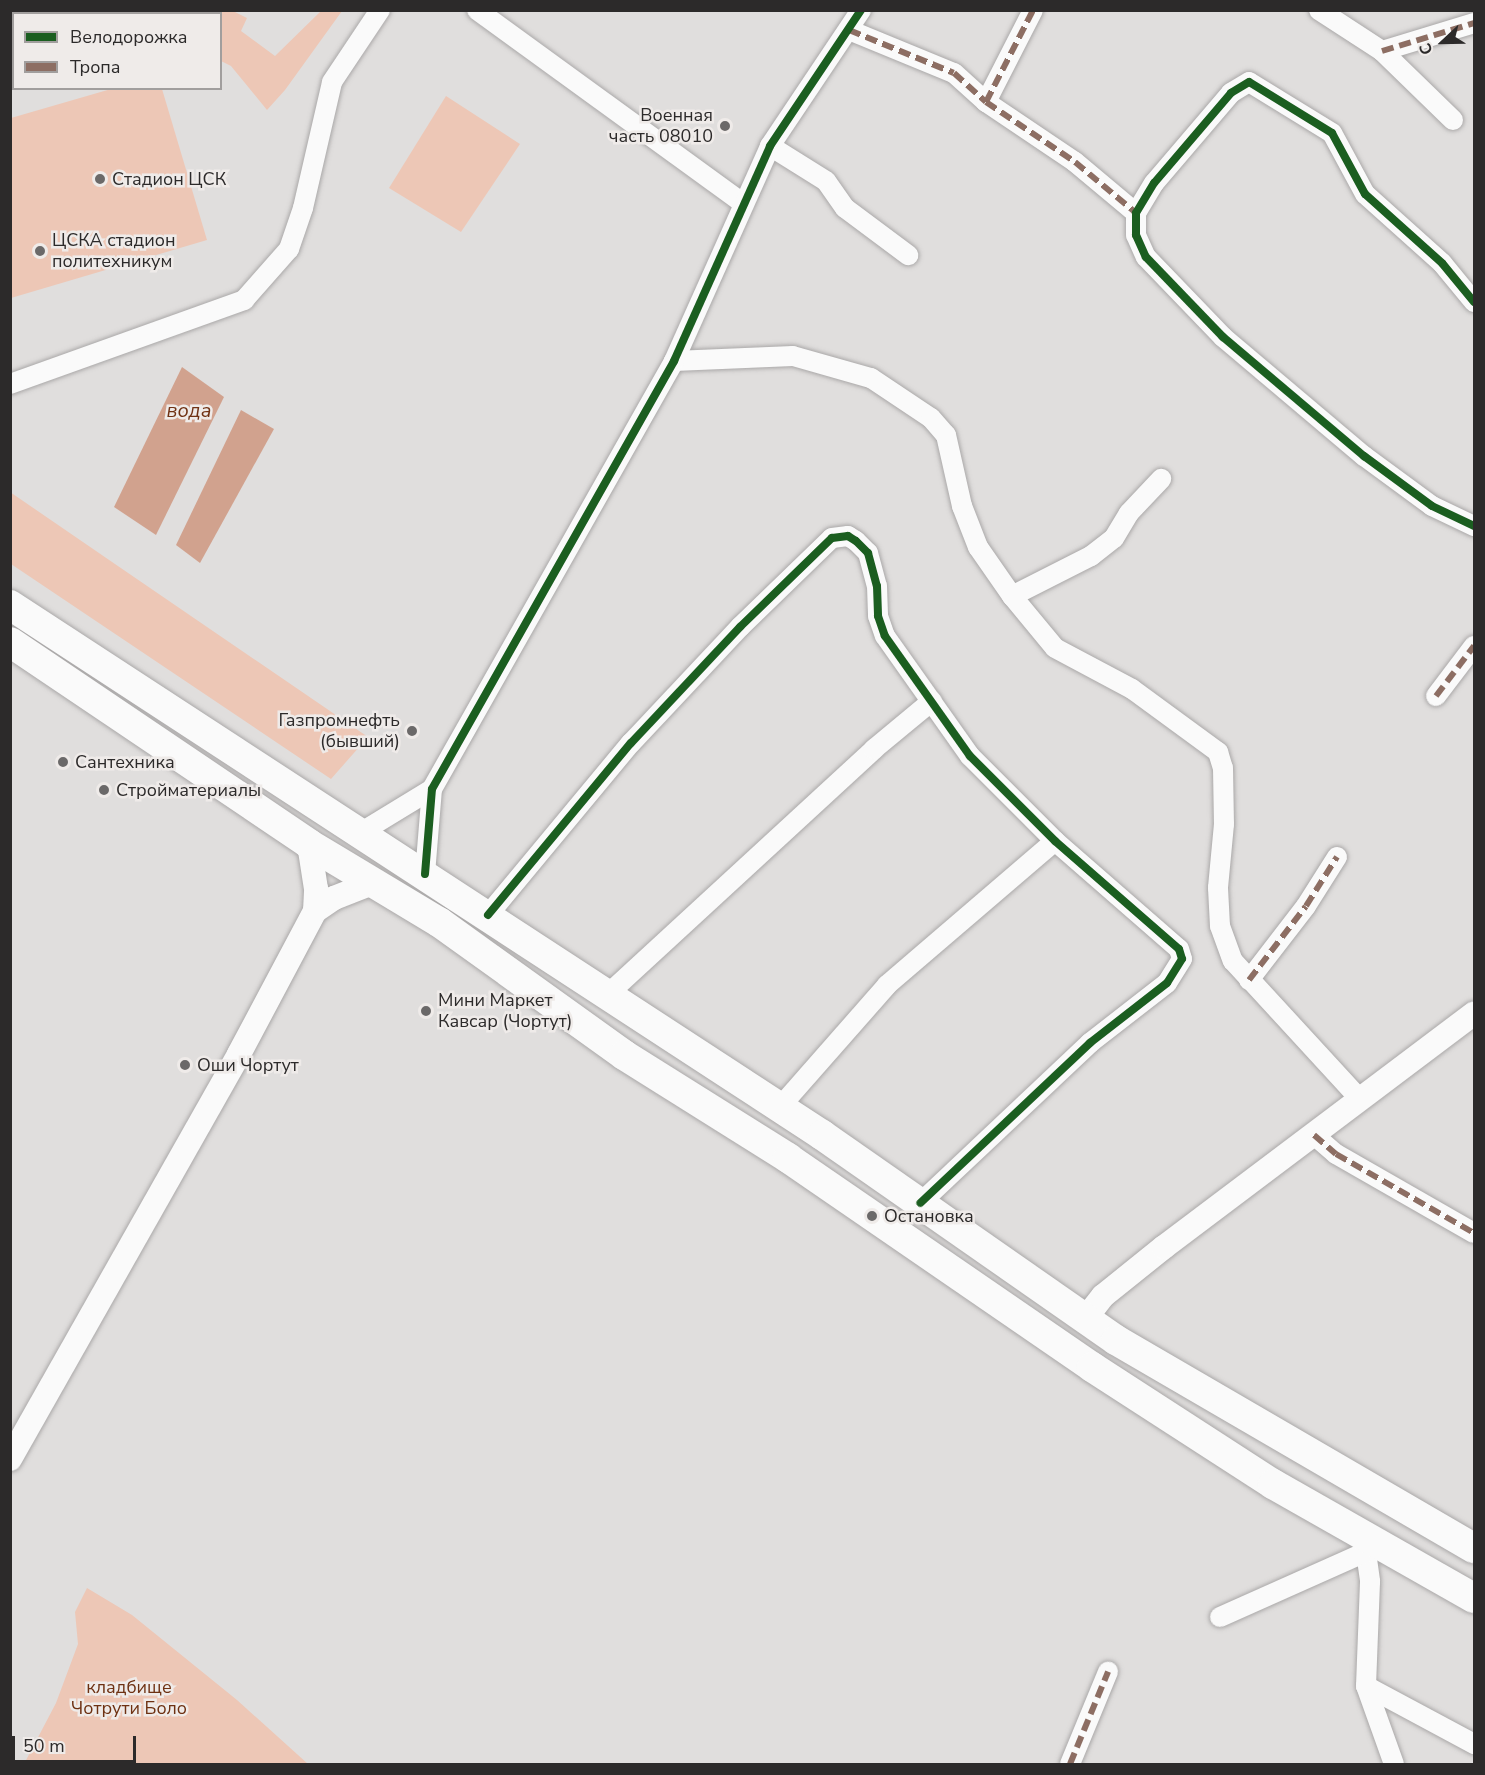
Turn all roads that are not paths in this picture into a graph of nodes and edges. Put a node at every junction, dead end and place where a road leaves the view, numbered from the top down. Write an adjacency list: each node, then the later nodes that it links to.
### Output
1 (380, 10): 17 (street)
2 (477, 10): 12 (street)
3 (861, 10): 7 (street)
4 (1033, 10): 9 (street)
5 (1319, 10): 8 (street)
6 (1474, 22): 8 (street)
7 (849, 30): 9 (street); 11 (street)
8 (1382, 51): 10 (street)
9 (986, 102): 13 (street)
10 (1453, 120)
11 (770, 146): 12 (street); 14 (street)
12 (743, 203): 16 (street)
13 (1136, 213): 15 (street); 19 (street)
14 (908, 255)
15 (1474, 302)
16 (674, 361): 20 (street); 27 (street)
17 (10, 384)
18 (1161, 479): 20 (street)
19 (1474, 526)
20 (1012, 596): 36 (street)
21 (10, 605): 24 (main road)
22 (10, 642): 24 (main road)
23 (1474, 645): 25 (street)
24 (91, 677): 28 (main road); 30 (main road)
25 (1436, 696)
26 (932, 701): 29 (street); 35 (street); 37 (street)
27 (432, 789): 28 (street); 32 (street)
28 (360, 833): 32 (main road)
29 (1055, 840): 42 (street); 44 (street)
30 (309, 843): 33 (main road); 34 (street)
31 (1337, 857): 36 (street)
32 (425, 874): 35 (main road)
33 (372, 883): 34 (street); 40 (main road)
34 (315, 911): 49 (street)
35 (488, 915): 37 (main road)
36 (1249, 980): 41 (street)
37 (608, 993): 39 (main road)
38 (1474, 1013): 41 (street)
39 (647, 1019): 40 (main road); 42 (main road)
40 (624, 1055): 48 (main road)
41 (1359, 1098): 43 (street)
42 (780, 1107): 44 (main road)
43 (1314, 1135): 45 (street); 46 (street)
44 (920, 1203): 46 (main road)
45 (1474, 1233)
46 (1085, 1319): 47 (main road)
47 (1233, 1410): 48 (main road); 50 (main road)
48 (1211, 1443): 51 (main road)
49 (10, 1459)
50 (1474, 1548)
51 (1373, 1549): 52 (main road); 53 (street); 55 (street)
52 (1474, 1598)
53 (1220, 1617)
54 (1108, 1671): 57 (street)
55 (1366, 1686): 56 (street); 58 (street)
56 (1474, 1744)
57 (1070, 1764)
58 (1394, 1764)

